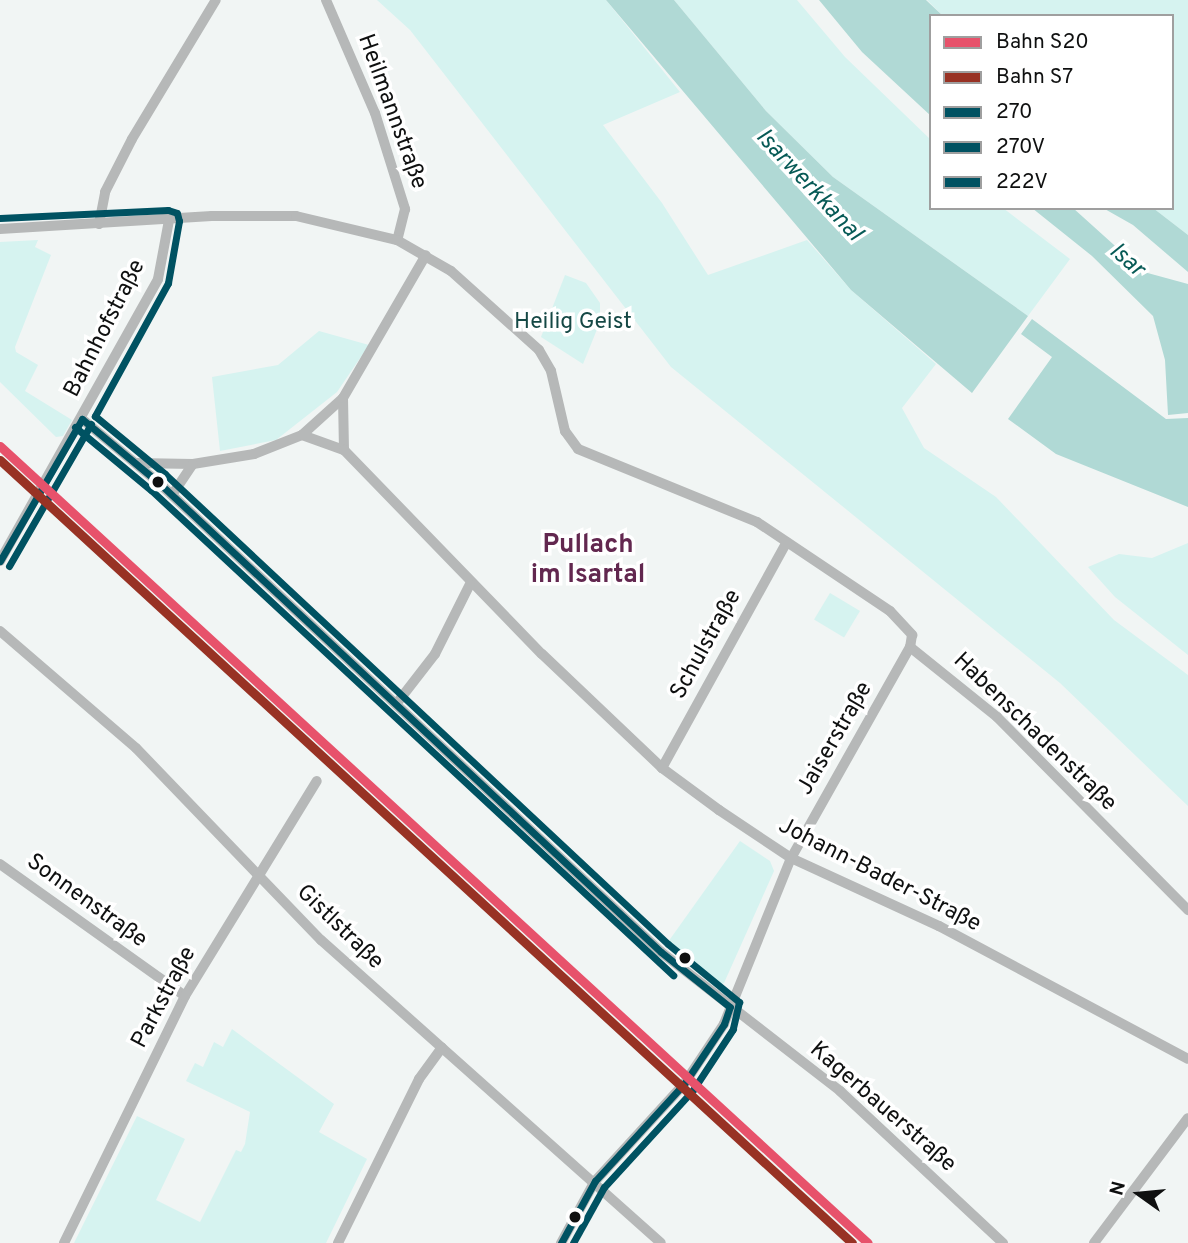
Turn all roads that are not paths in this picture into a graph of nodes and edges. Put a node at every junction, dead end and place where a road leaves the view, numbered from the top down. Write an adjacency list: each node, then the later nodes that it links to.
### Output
1 (216, 0): 4 (street)
2 (326, 0): 6 (street, Heilmannstraße)
3 (169, 220): 4 (street); 6 (street); 9 (street, Bahnhofstraße)
4 (99, 223): 5 (street)
5 (0, 229)
6 (397, 240): 7 (street)
7 (426, 255): 8 (street); 15 (street, Habenschadenstraße)
8 (342, 398): 10 (street); 11 (street)
9 (82, 419): 12 (street, Kagerbauerstraße); 16 (street, Bahnhofstraße)
10 (302, 435): 11 (street, Johann-Bader-Straße); 13 (street)
11 (344, 450): 17 (street, Johann-Bader-Straße)
12 (136, 463): 13 (street); 14 (street, Kagerbauerstraße)
13 (194, 464): 14 (street)
14 (172, 495): 20 (street, Kagerbauerstraße)
15 (788, 542): 19 (street, Habenschadenstraße); 21 (street, Schulstraße)
16 (0, 561)
17 (470, 584): 20 (street); 21 (street, Johann-Bader-Straße)
18 (0, 631): 25 (street, Gistlstraße)
19 (910, 647): 23 (street, Jaiserstraße); 26 (street, Habenschadenstraße)
20 (397, 703): 28 (street, Kagerbauerstraße)
21 (662, 768): 23 (street, Johann-Bader-Straße)
22 (317, 781): 25 (street, Parkstraße)
23 (791, 858): 28 (street, Jaiserstraße); 30 (street, Johann-Bader-Straße)
24 (0, 864): 27 (street, Sonnenstraße)
25 (258, 878): 27 (street, Parkstraße); 29 (street, Gistlstraße)
26 (1188, 910)
27 (185, 996): 33 (street, Parkstraße)
28 (730, 1007): 32 (street, Jaiserstraße); 37 (street, Kagerbauerstraße)
29 (442, 1047): 32 (street, Gistlstraße); 34 (street)
30 (1188, 1059)
31 (1188, 1118): 38 (street)
32 (595, 1181): 35 (street, Jaiserstraße); 36 (street, Gistlstraße)
33 (64, 1243)
34 (338, 1243)
35 (561, 1243)
36 (661, 1243)
37 (1003, 1243)
38 (1094, 1243)

